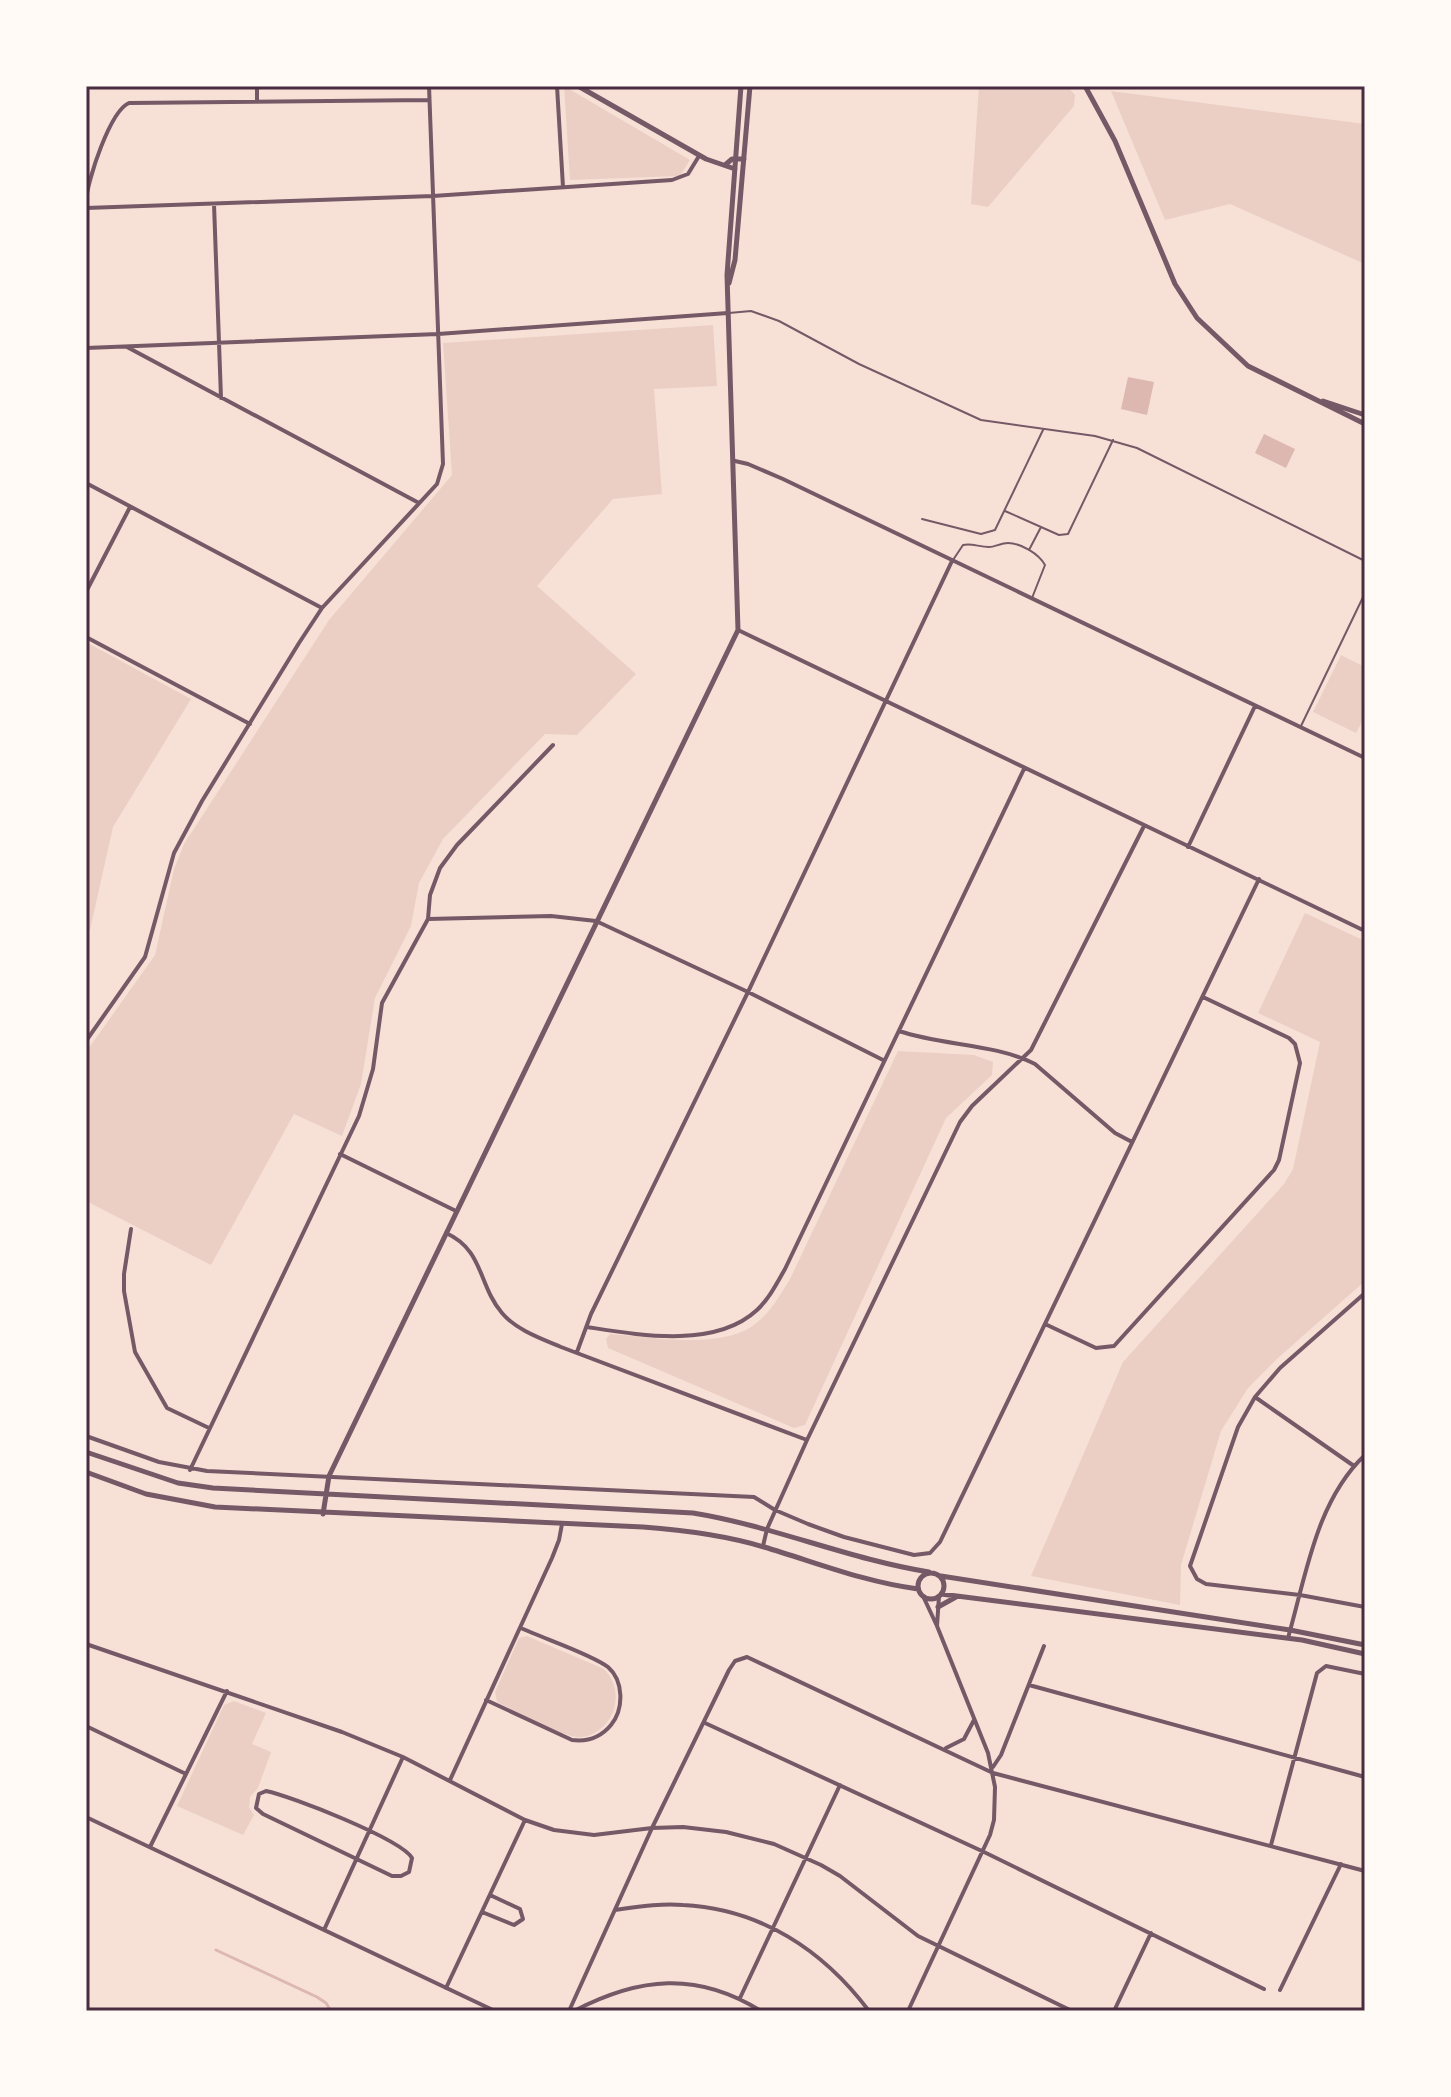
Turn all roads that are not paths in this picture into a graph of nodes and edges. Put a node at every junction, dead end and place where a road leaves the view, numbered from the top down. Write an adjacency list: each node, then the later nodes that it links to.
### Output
1 (257, 86): 8 (street)
2 (429, 86): 9 (street)
3 (557, 86): 16 (street)
4 (578, 86): 10 (street)
5 (741, 86): 11 (street)
6 (750, 86): 12 (street)
7 (1085, 86): 28 (street)
8 (257, 100): 9 (street); 18 (street)
9 (429, 100): 17 (street)
10 (699, 155): 13 (street); 16 (street)
11 (735, 159): 12 (street); 13 (street); 14 (street)
12 (744, 159): 15 (street)
13 (725, 165): 14 (street)
14 (734, 169): 15 (street); 21 (street)
15 (743, 170): 21 (street)
16 (563, 187): 17 (street)
17 (433, 196): 19 (street); 23 (street)
18 (86, 200)
19 (214, 204): 20 (street); 24 (street)
20 (86, 208)
21 (729, 283): 22 (street)
22 (728, 313): 23 (street); 31 (lane); 33 (street)
23 (438, 334): 24 (street); 35 (street)
24 (220, 342): 25 (street); 27 (street)
25 (125, 346): 26 (street); 27 (street)
26 (86, 348)
27 (221, 398): 35 (street)
28 (1318, 401): 29 (street); 30 (street)
29 (1365, 415)
30 (1365, 424)
31 (1043, 429): 32 (lane); 37 (lane)
32 (1113, 440): 39 (lane); 42 (lane)
33 (735, 461): 41 (street); 47 (street)
34 (86, 483): 36 (street)
35 (420, 504): 46 (street)
36 (130, 507): 43 (street); 46 (street)
37 (1004, 510): 38 (lane); 39 (lane)
38 (922, 519)
39 (1041, 526): 40 (lane)
40 (1029, 550): 41 (lane); 45 (lane)
41 (952, 561): 45 (street); 49 (street)
42 (1365, 561)
43 (86, 592)
44 (1365, 593): 52 (lane)
45 (1031, 599): 50 (street)
46 (322, 608): 51 (street)
47 (738, 630): 49 (street); 60 (street)
48 (86, 637): 51 (street)
49 (888, 701): 55 (street); 62 (street)
50 (1255, 706): 52 (street); 57 (street)
51 (250, 724): 65 (street)
52 (1301, 727): 54 (street)
53 (553, 745): 59 (street)
54 (1365, 758)
55 (1024, 769): 56 (street); 64 (street)
56 (1144, 826): 57 (street); 66 (street)
57 (1188, 847): 58 (street)
58 (1259, 879): 61 (street); 63 (street)
59 (428, 919): 60 (street); 69 (street)
60 (596, 921): 62 (street); 70 (street)
61 (1365, 931)
62 (748, 992): 67 (street); 75 (street)
63 (1203, 997): 68 (street); 74 (street)
64 (899, 1031): 66 (street); 67 (street)
65 (86, 1041)
66 (1024, 1058): 68 (street); 80 (street)
67 (883, 1060): 75 (street)
68 (1132, 1142): 74 (street)
69 (340, 1154): 70 (street); 78 (street)
70 (456, 1211): 72 (street)
71 (131, 1229): 78 (street)
72 (446, 1233): 76 (street); 86 (street)
73 (1365, 1293): 77 (street)
74 (1045, 1324): 88 (street)
75 (586, 1327): 76 (street)
76 (577, 1352): 80 (street)
77 (1255, 1397): 83 (street); 97 (street)
78 (209, 1428): 84 (street)
79 (86, 1436): 84 (street)
80 (807, 1440): 88 (street)
81 (86, 1452): 87 (street)
82 (1365, 1455): 83 (street)
83 (1354, 1466): 97 (street)
84 (190, 1470): 86 (street)
85 (86, 1472): 89 (street)
86 (329, 1476): 87 (street); 88 (street)
87 (324, 1493): 89 (street); 91 (street)
88 (775, 1510): 91 (street)
89 (323, 1514): 90 (street)
90 (562, 1524): 92 (street); 103 (street)
91 (767, 1529): 92 (street); 93 (street)
92 (763, 1546): 95 (street)
93 (929, 1572): 94 (street); 95 (street)
94 (941, 1576): 96 (street); 104 (street)
95 (918, 1589): 98 (street)
96 (940, 1595): 98 (street); 99 (street); 100 (street)
97 (1300, 1595): 101 (street); 104 (street)
98 (923, 1596): 102 (street)
99 (961, 1596): 100 (street); 105 (street)
100 (938, 1607): 102 (street)
101 (1365, 1607)
102 (937, 1626): 114 (street)
103 (521, 1628): 113 (street); 113 (street)
104 (1290, 1630): 105 (street); 107 (street)
105 (1288, 1638): 109 (street)
106 (86, 1644): 112 (street)
107 (1365, 1645)
108 (1044, 1646): 111 (street)
109 (1365, 1654)
110 (1365, 1674): 119 (street)
111 (1029, 1685): 119 (street); 120 (street)
112 (227, 1691): 118 (street); 121 (street)
113 (486, 1700): 123 (street)
114 (975, 1720): 117 (street); 120 (street)
115 (705, 1723): 117 (street); 124 (street); 127 (street)
116 (86, 1726): 121 (street)
117 (946, 1748): 120 (street)
118 (403, 1757): 123 (street); 128 (street)
119 (1295, 1758): 122 (street); 129 (street)
120 (993, 1770): 129 (street); 131 (street)
121 (186, 1774): 130 (street)
122 (1365, 1777)
123 (450, 1780): 126 (street)
124 (840, 1785): 131 (street); 132 (street)
125 (86, 1817): 130 (street)
126 (525, 1820): 127 (street); 136 (street)
127 (652, 1828): 132 (street); 137 (street)
128 (370, 1830): 133 (street); 133 (street); 133 (street)
129 (1271, 1845): 134 (street)
130 (150, 1847): 140 (street)
131 (984, 1852): 141 (street); 142 (street)
132 (807, 1858): 139 (street); 142 (street)
133 (357, 1860): 140 (street)
134 (1341, 1864): 135 (street); 145 (street)
135 (1365, 1871)
136 (490, 1895): 138 (street); 138 (street)
137 (615, 1910): 139 (street); 148 (street)
138 (482, 1912): 143 (street)
139 (773, 1928): 146 (street); 150 (street)
140 (324, 1930): 143 (street)
141 (1151, 1933): 144 (street); 153 (street)
142 (938, 1948): 151 (street); 152 (street)
143 (446, 1988): 147 (street)
144 (1264, 1989)
145 (1280, 1990)
146 (740, 1998): 148 (street); 149 (street)
147 (495, 2011)
148 (571, 2011)
149 (761, 2011)
150 (869, 2011)
151 (908, 2011)
152 (1072, 2011)
153 (1114, 2011)

